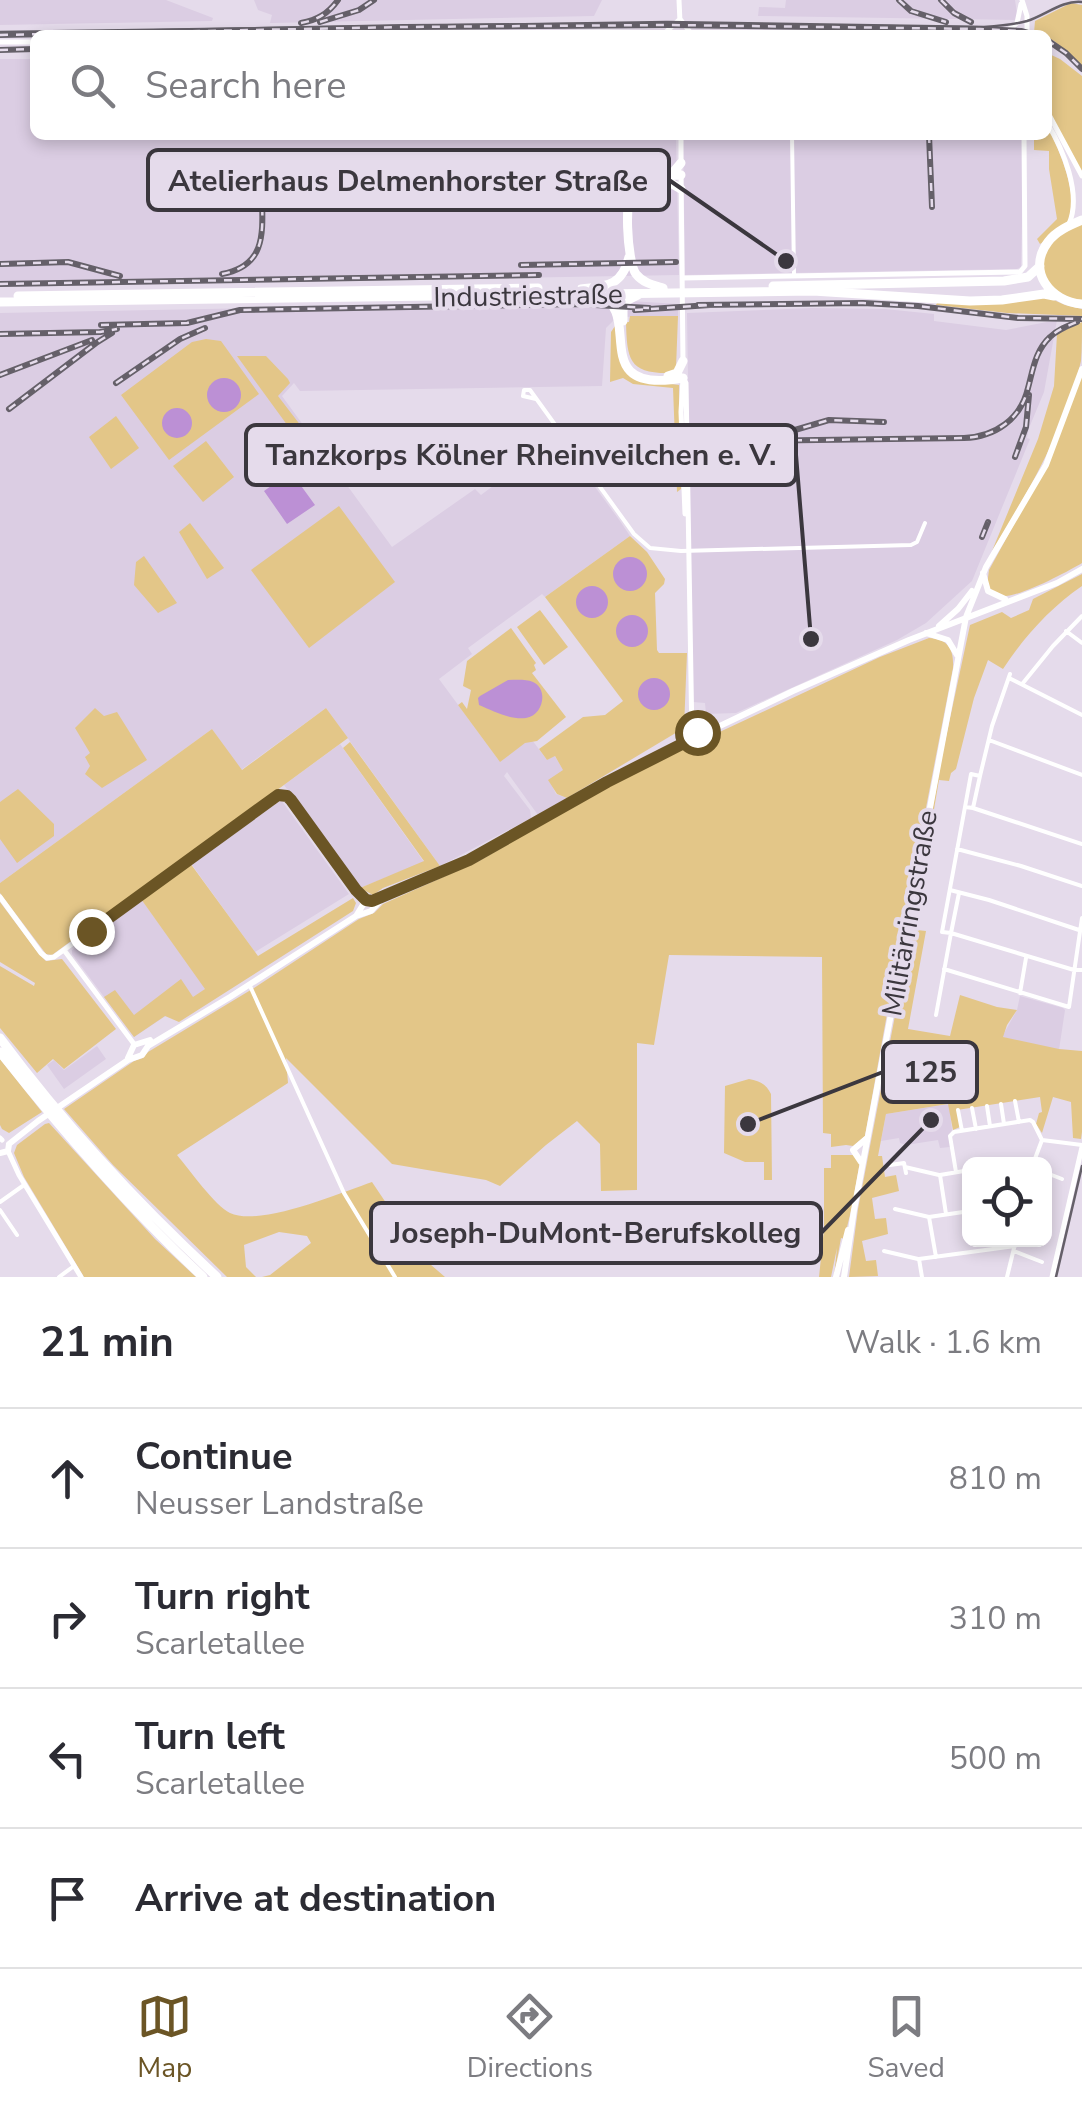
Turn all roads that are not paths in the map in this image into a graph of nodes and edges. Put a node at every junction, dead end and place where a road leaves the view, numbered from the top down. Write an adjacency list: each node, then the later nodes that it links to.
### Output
1 (680, 0): 3 (street)
2 (1022, 1): 7 (street); 8 (street)
3 (680, 18): 4 (street); 5 (street); 6 (street)
4 (667, 30)
5 (679, 30)
6 (689, 30)
7 (1008, 30)
8 (1026, 30)
9 (0, 42): 10 (street)
10 (30, 42)
11 (1052, 120): 17 (street)
12 (1052, 132): 20 (street)
13 (681, 140): 16 (street)
14 (792, 140): 23 (street)
15 (1024, 140): 23 (street, Industriestraße)
16 (680, 163): 18 (highway)
17 (1082, 176)
18 (673, 179): 21 (highway); 25 (street)
19 (1082, 220): 20 (highway)
20 (1068, 226): 22 (highway)
21 (629, 254): 26 (highway); 27 (highway)
22 (1040, 266): 24 (highway, Industriestraße); 30 (highway)
23 (794, 275): 25 (street, Industriestraße)
24 (894, 283): 25 (highway, Industriestraße); 29 (highway)
25 (682, 287): 27 (highway, Industriestraße); 29 (highway, Industriestraße); 34 (street)
26 (579, 289): 27 (highway, Industriestraße); 31 (highway, Industriestraße)
27 (662, 290): 28 (highway, Industriestraße); 33 (highway)
28 (554, 294): 31 (highway, Industriestraße); 33 (highway)
29 (892, 295): 30 (highway, Industriestraße)
30 (1056, 297): 32 (highway, Industriestraße)
31 (0, 299)
32 (1081, 305)
33 (621, 322): 36 (highway); 37 (highway)
34 (683, 362): 36 (highway); 37 (street)
35 (1082, 369): 44 (main road)
36 (670, 376): 37 (highway)
37 (684, 378): 42 (street)
38 (536, 399): 39 (street)
39 (559, 432): 40 (street); 42 (street)
40 (481, 485)
41 (924, 523): 42 (street)
42 (688, 550): 55 (street)
43 (1082, 570): 45 (main road)
44 (982, 575): 45 (main road); 47 (main road, Militärringstraße); 48 (main road)
45 (1011, 599): 47 (main road)
46 (1082, 616): 49 (street)
47 (966, 617): 48 (main road); 52 (main road, Militärringstraße)
48 (935, 629): 50 (main road)
49 (1066, 631): 51 (street); 53 (street)
50 (926, 634): 52 (main road); 56 (main road)
51 (1082, 644)
52 (957, 657): 114 (main road, Militärringstraße)
53 (1023, 684): 54 (street); 57 (street)
54 (1082, 715)
55 (690, 728): 56 (street); 58 (street)
56 (702, 734): 58 (main road)
57 (989, 740): 59 (street); 60 (street)
58 (689, 741): 69 (main road)
59 (1082, 775)
60 (980, 776): 61 (street); 62 (street)
61 (965, 808): 62 (street); 64 (street)
62 (973, 808): 63 (street)
63 (1082, 844)
64 (958, 850): 65 (street); 66 (street)
65 (1082, 886)
66 (950, 890): 67 (street); 72 (street)
67 (959, 893): 71 (street); 72 (street)
68 (0, 896): 73 (street)
69 (367, 904): 73 (street); 78 (main road)
70 (1082, 918): 71 (street)
71 (1080, 930): 76 (street)
72 (951, 933): 74 (street); 75 (street)
73 (64, 950): 82 (street)
74 (1027, 957): 76 (street); 79 (street)
75 (944, 969): 79 (street); 80 (street)
76 (1074, 970): 77 (street); 79 (street)
77 (1082, 970)
78 (250, 985): 82 (main road); 127 (street)
79 (1020, 993)
80 (936, 1015)
81 (0, 1038): 87 (highway)
82 (135, 1051): 97 (main road)
83 (0, 1052): 87 (highway)
84 (1015, 1102): 91 (street)
85 (1001, 1104): 92 (street)
86 (986, 1106): 93 (street)
87 (49, 1107): 90 (highway)
88 (972, 1108): 94 (street)
89 (958, 1110): 95 (street)
90 (57, 1116): 125 (highway); 126 (highway)
91 (1019, 1122): 92 (street); 96 (street)
92 (1004, 1124): 93 (street)
93 (990, 1126): 94 (street)
94 (976, 1128): 95 (street)
95 (962, 1131): 102 (street)
96 (1042, 1140): 98 (street); 99 (street)
97 (4, 1145): 106 (street)
98 (1082, 1146): 131 (street)
99 (1036, 1157)
100 (890, 1165): 103 (street)
101 (962, 1171): 102 (street)
102 (956, 1172): 103 (street)
103 (940, 1175): 111 (street)
104 (1052, 1175): 105 (street)
105 (1062, 1178)
106 (24, 1184): 107 (street); 122 (street)
107 (0, 1202)
108 (895, 1209): 112 (street)
109 (0, 1210): 113 (street)
110 (962, 1212): 111 (street)
111 (946, 1214): 112 (street)
112 (930, 1217): 119 (street)
113 (17, 1236)
114 (846, 1247): 128 (main road); 128 (main road)
115 (1002, 1247): 119 (street)
116 (1014, 1247): 130 (street)
117 (1018, 1247): 121 (street)
118 (884, 1251): 120 (street)
119 (936, 1257): 120 (street)
120 (919, 1259): 129 (street)
121 (1042, 1262)
122 (74, 1266): 123 (street); 124 (street)
123 (59, 1277)
124 (80, 1277)
125 (203, 1277)
126 (217, 1277)
127 (395, 1277)
128 (842, 1277)
129 (922, 1277)
130 (1007, 1277)
131 (1052, 1277)

